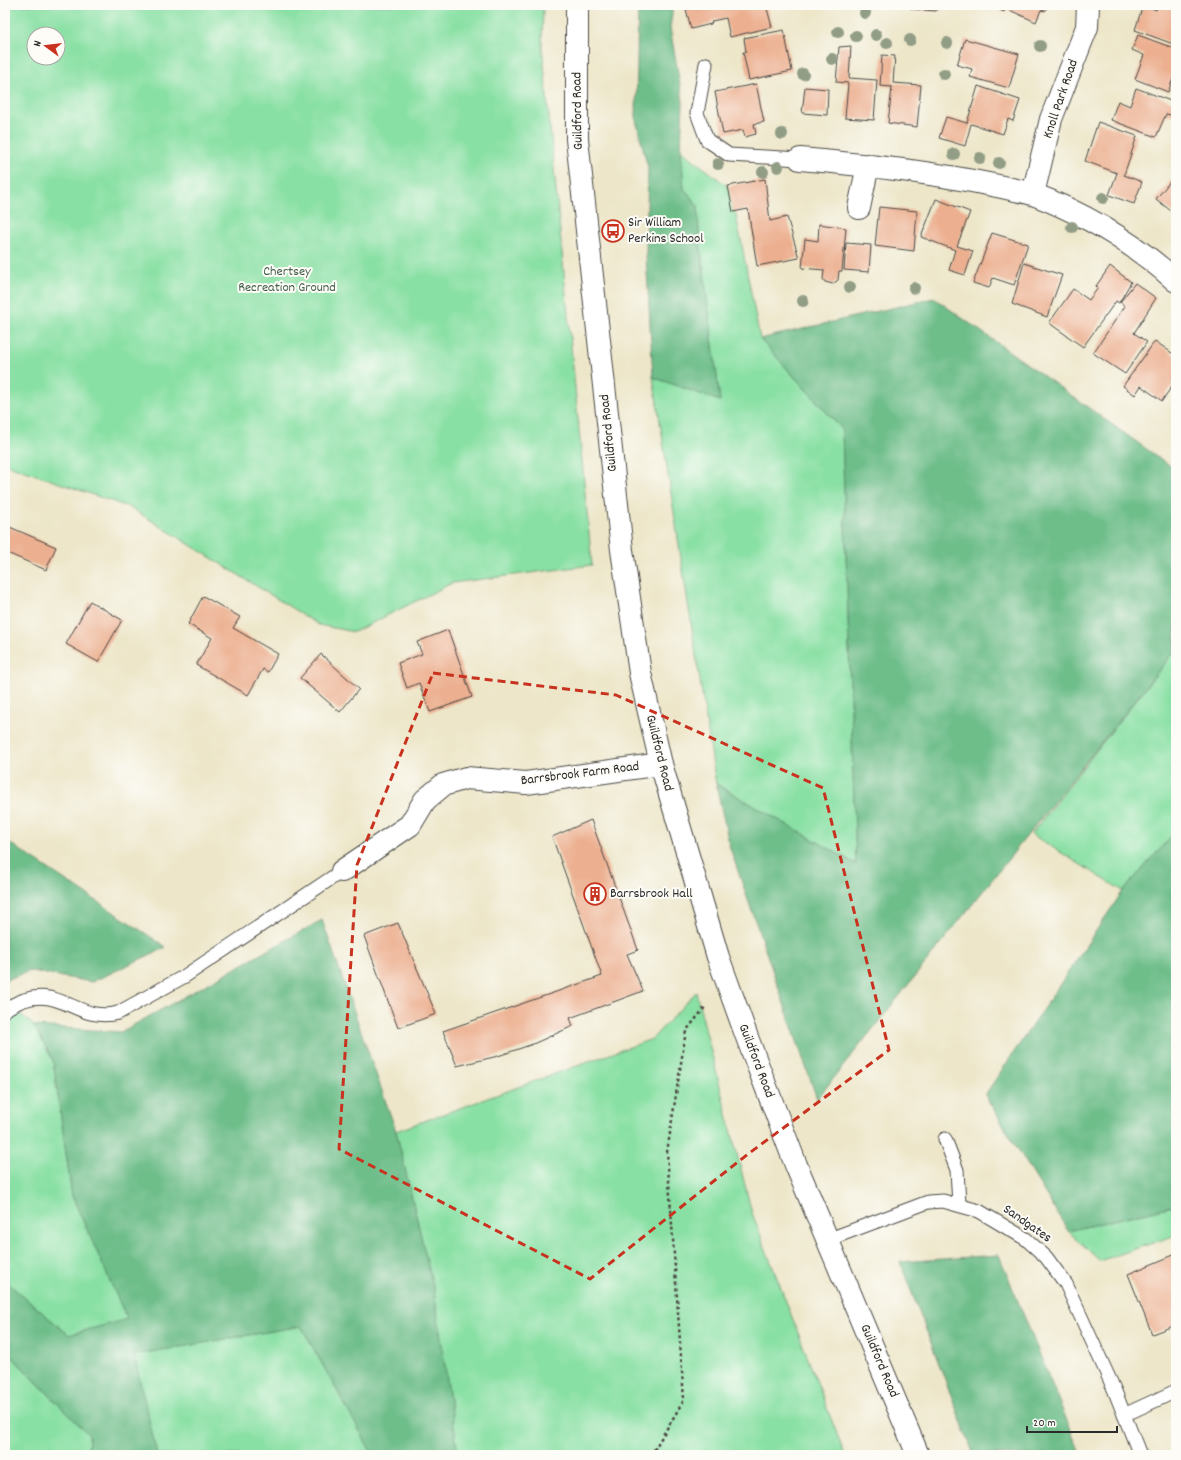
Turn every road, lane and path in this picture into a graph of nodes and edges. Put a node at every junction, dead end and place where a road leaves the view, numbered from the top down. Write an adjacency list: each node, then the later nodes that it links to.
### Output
1 (1088, 5): 6 (main road, Knoll Park Road)
2 (577, 6): 9 (main road, Guildford Road)
3 (706, 64): 4 (lane)
4 (800, 159): 5 (main road)
5 (868, 165): 6 (main road); 7 (main road)
6 (1033, 194): 8 (main road)
7 (860, 208)
8 (1176, 281)
9 (661, 764): 10 (main road, Barrsbrook Farm Road); 11 (main road, Guildford Road)
10 (342, 871): 12 (lane)
11 (727, 981): 15 (main road, Guildford Road); 18 (path)
12 (5, 1010)
13 (945, 1140): 14 (lane)
14 (959, 1204): 15 (lane, Sandgates); 17 (lane, Sandgates)
15 (827, 1240): 19 (main road, Guildford Road)
16 (1176, 1391): 17 (lane)
17 (1124, 1415): 20 (lane, Sandgates)
18 (651, 1455)
19 (918, 1455)
20 (1140, 1455)

